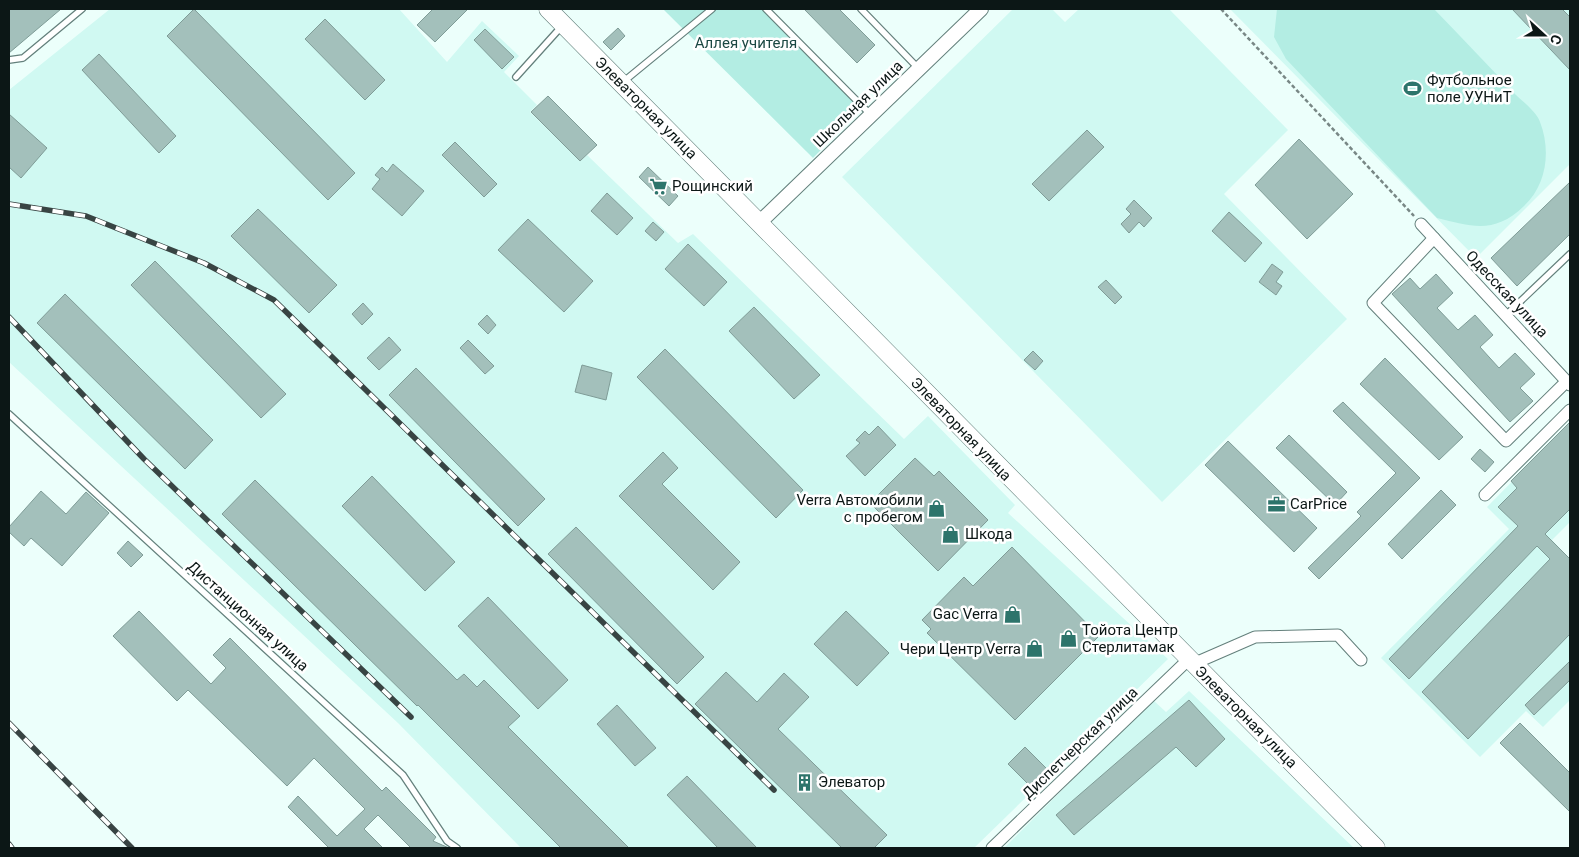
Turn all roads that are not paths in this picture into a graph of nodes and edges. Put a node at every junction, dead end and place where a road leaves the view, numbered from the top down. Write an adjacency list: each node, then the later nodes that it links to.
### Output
1 (82, 9): 8 (lane)
2 (548, 9): 7 (main road, Элеваторная улица)
3 (712, 9): 11 (lane)
4 (766, 9): 12 (lane)
5 (861, 9): 9 (lane)
6 (981, 9): 9 (street, Школьная улица)
7 (563, 25): 10 (lane); 11 (main road, Элеваторная улица)
8 (9, 60)
9 (918, 68): 12 (street, Школьная улица)
10 (516, 77)
11 (621, 83): 13 (main road, Элеваторная улица)
12 (870, 114): 13 (street, Школьная улица)
13 (759, 223): 23 (main road, Элеваторная улица)
14 (1421, 224): 15 (street, Одесская улица)
15 (1434, 238): 17 (street, Одесская улица); 18 (street)
16 (1570, 254): 17 (lane)
17 (1506, 315): 18 (street, Одесская улица)
18 (1569, 383)
19 (1570, 410): 21 (street)
20 (9, 414): 24 (lane, Дистанционная улица)
21 (1485, 495)
22 (1361, 660): 23 (street, Диспетчерская улица)
23 (1191, 662): 25 (street, Диспетчерская улица); 26 (main road, Элеваторная улица)
24 (457, 848)
25 (992, 848)
26 (1376, 848)

